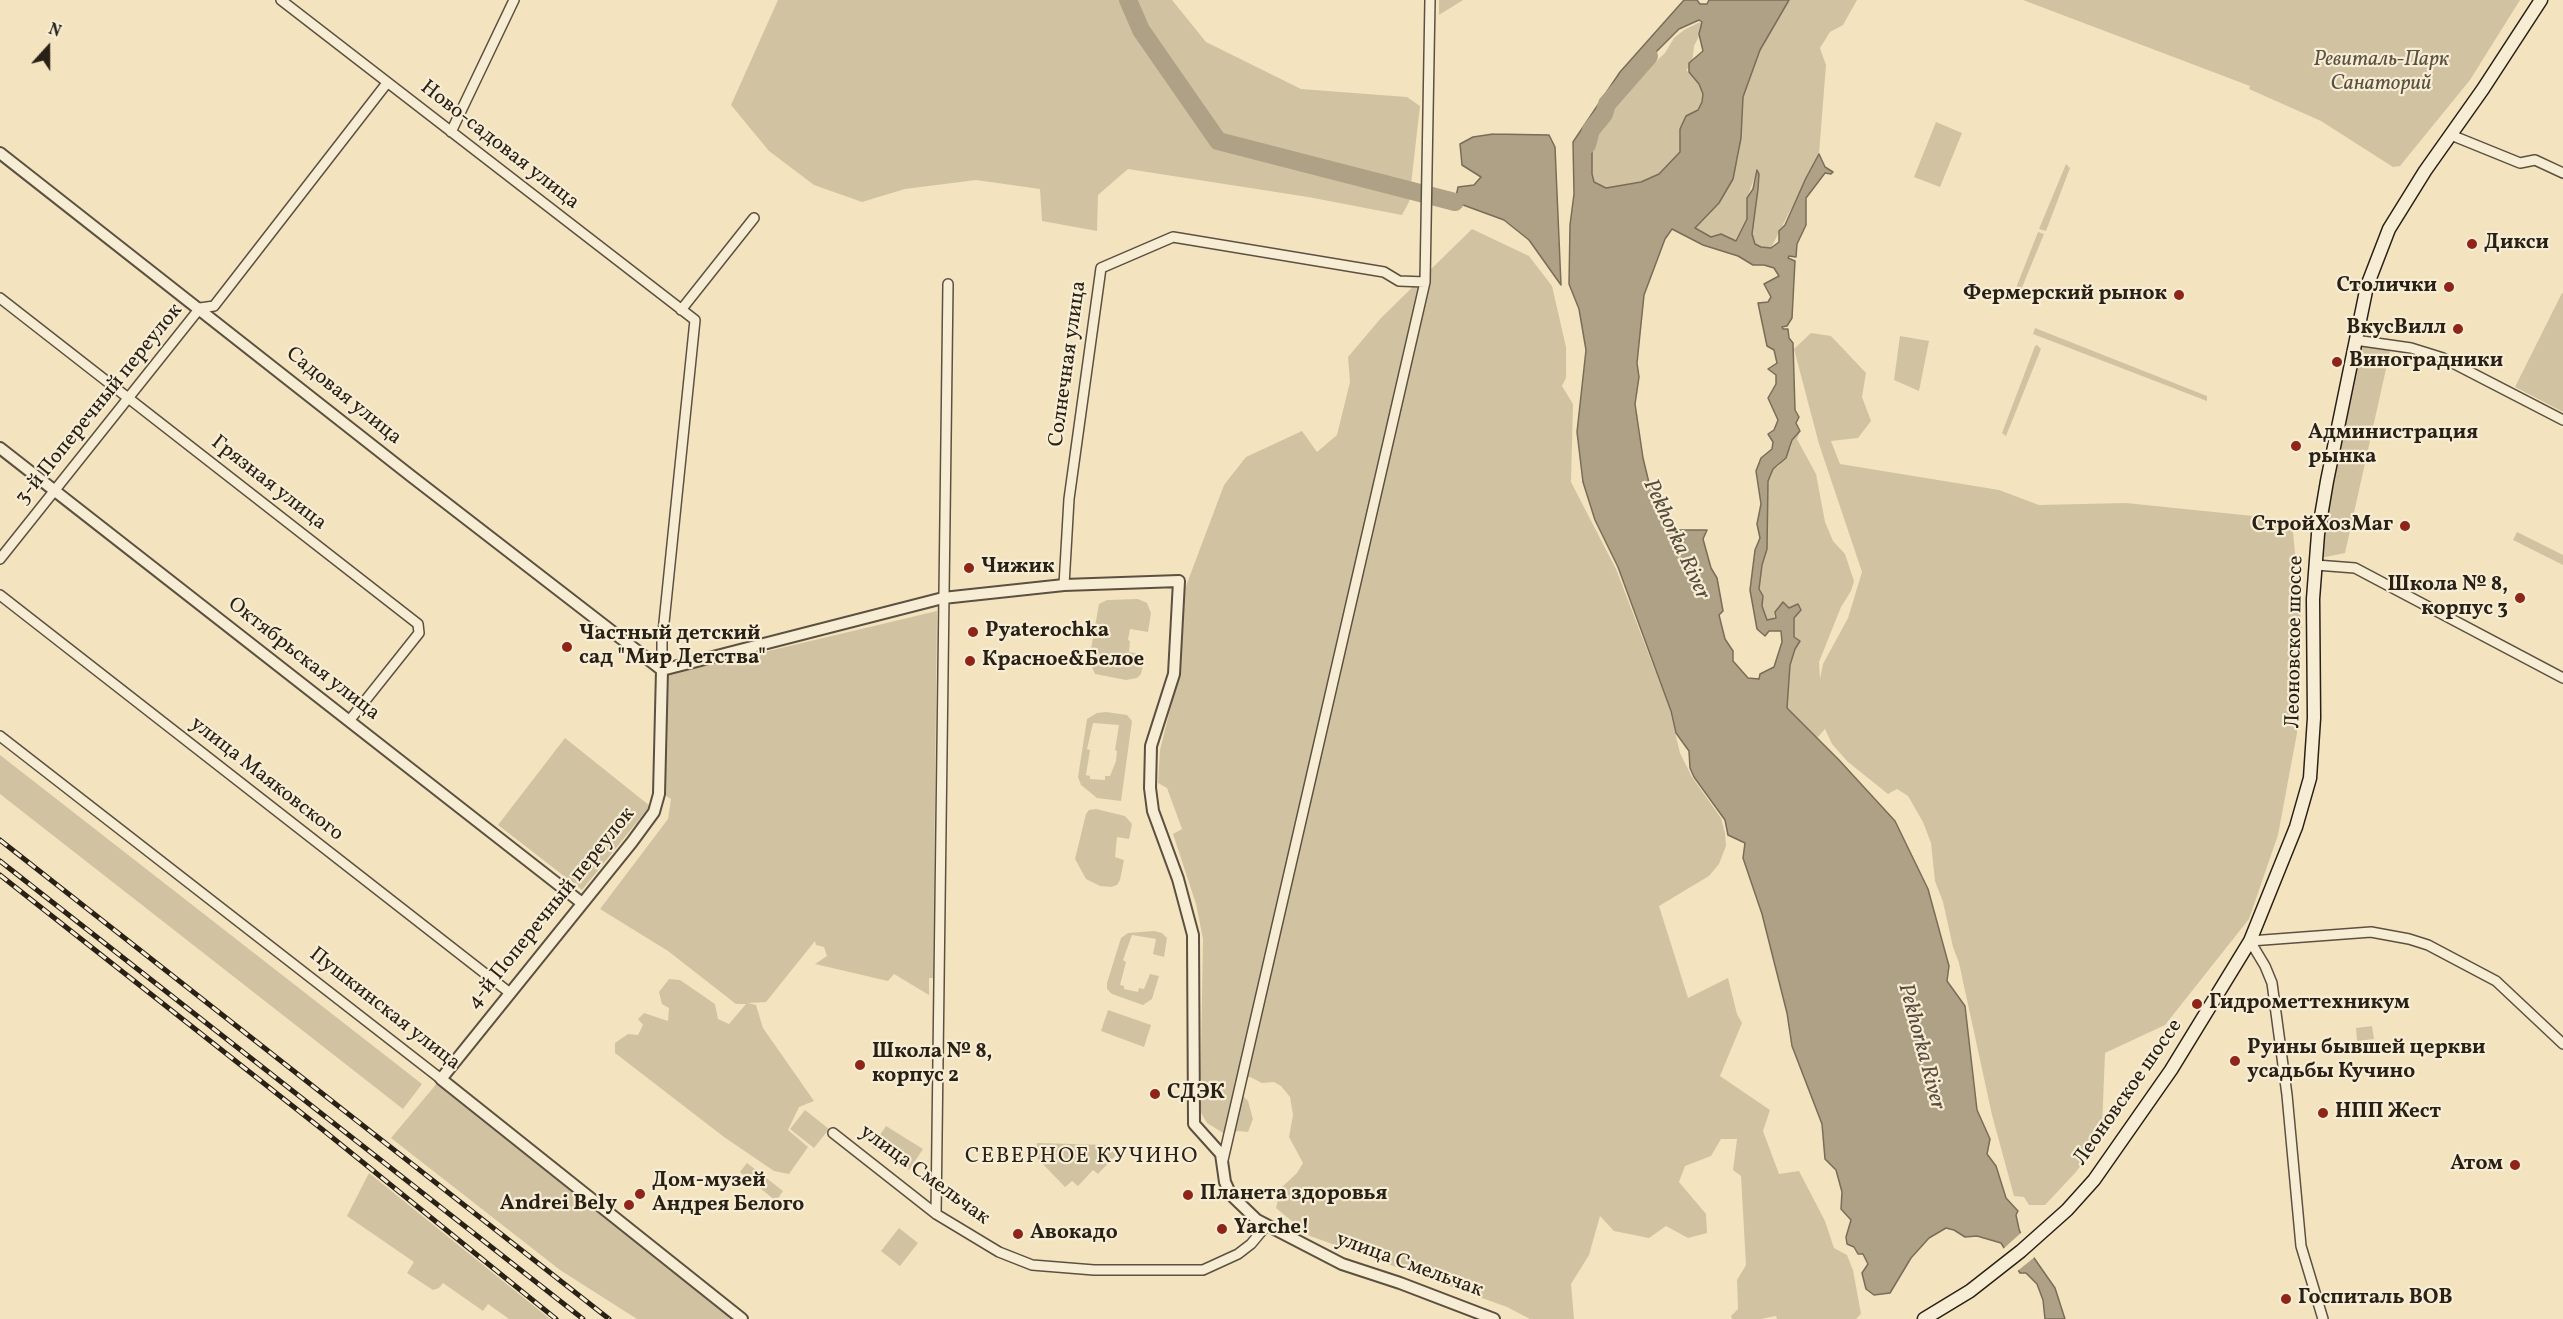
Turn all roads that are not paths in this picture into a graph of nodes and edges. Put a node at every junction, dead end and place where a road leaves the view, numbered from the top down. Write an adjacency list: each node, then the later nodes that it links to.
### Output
1 (281, 0): 5 (street, Ново-садовая улица)
2 (514, 0): 6 (street)
3 (1430, 0): 11 (street)
4 (2541, 0): 7 (main road, Леоновское шоссе)
5 (387, 83): 6 (street, Ново-садовая улица); 14 (street, 3-й Поперечный переулок)
6 (451, 132): 15 (street, Ново-садовая улица)
7 (2451, 135): 9 (street); 17 (main road, Леоновское шоссе)
8 (0, 153): 14 (street, Садовая улица)
9 (2563, 173)
10 (754, 218): 15 (street)
11 (1425, 282): 24 (street, Солнечная улица); 37 (street)
12 (948, 284): 26 (street)
13 (0, 298): 18 (street, Грязная улица)
14 (200, 308): 18 (street, 3-й Поперечный переулок); 27 (street, Садовая улица)
15 (681, 310): 16 (street, Ново-садовая улица)
16 (695, 320): 27 (street, 4-й Поперечный переулок)
17 (2355, 340): 19 (street); 23 (main road, Леоновское шоссе)
18 (130, 399): 21 (street, 3-й Поперечный переулок); 29 (street, Грязная улица)
19 (2563, 420)
20 (0, 448): 21 (street, Октябрьская улица)
21 (55, 491): 22 (street, 3-й Поперечный переулок); 29 (street, Октябрьская улица)
22 (0, 559)
23 (2316, 565): 28 (street); 32 (main road, Леоновское шоссе)
24 (1064, 585): 26 (street); 37 (street)
25 (0, 595): 33 (street, улица Маяковского)
26 (942, 598): 27 (street); 38 (street)
27 (662, 670): 31 (street, 4-й Поперечный переулок)
28 (2563, 678)
29 (349, 721): 31 (street, Октябрьская улица)
30 (0, 736): 35 (street, Пушкинская улица)
31 (582, 903): 33 (street, 4-й Поперечный переулок)
32 (2250, 940): 34 (street); 42 (main road, Леоновское шоссе); 43 (street)
33 (510, 993): 35 (street, 4-й Поперечный переулок)
34 (2563, 1044)
35 (441, 1078): 40 (street, Пушкинская улица)
36 (833, 1133): 38 (street, улица Смельчак)
37 (1222, 1160): 39 (street)
38 (936, 1214): 39 (street, улица Смельчак)
39 (1266, 1226): 41 (street, улица Смельчак)
40 (742, 1319)
41 (1494, 1319)
42 (1924, 1319)
43 (2324, 1319)

